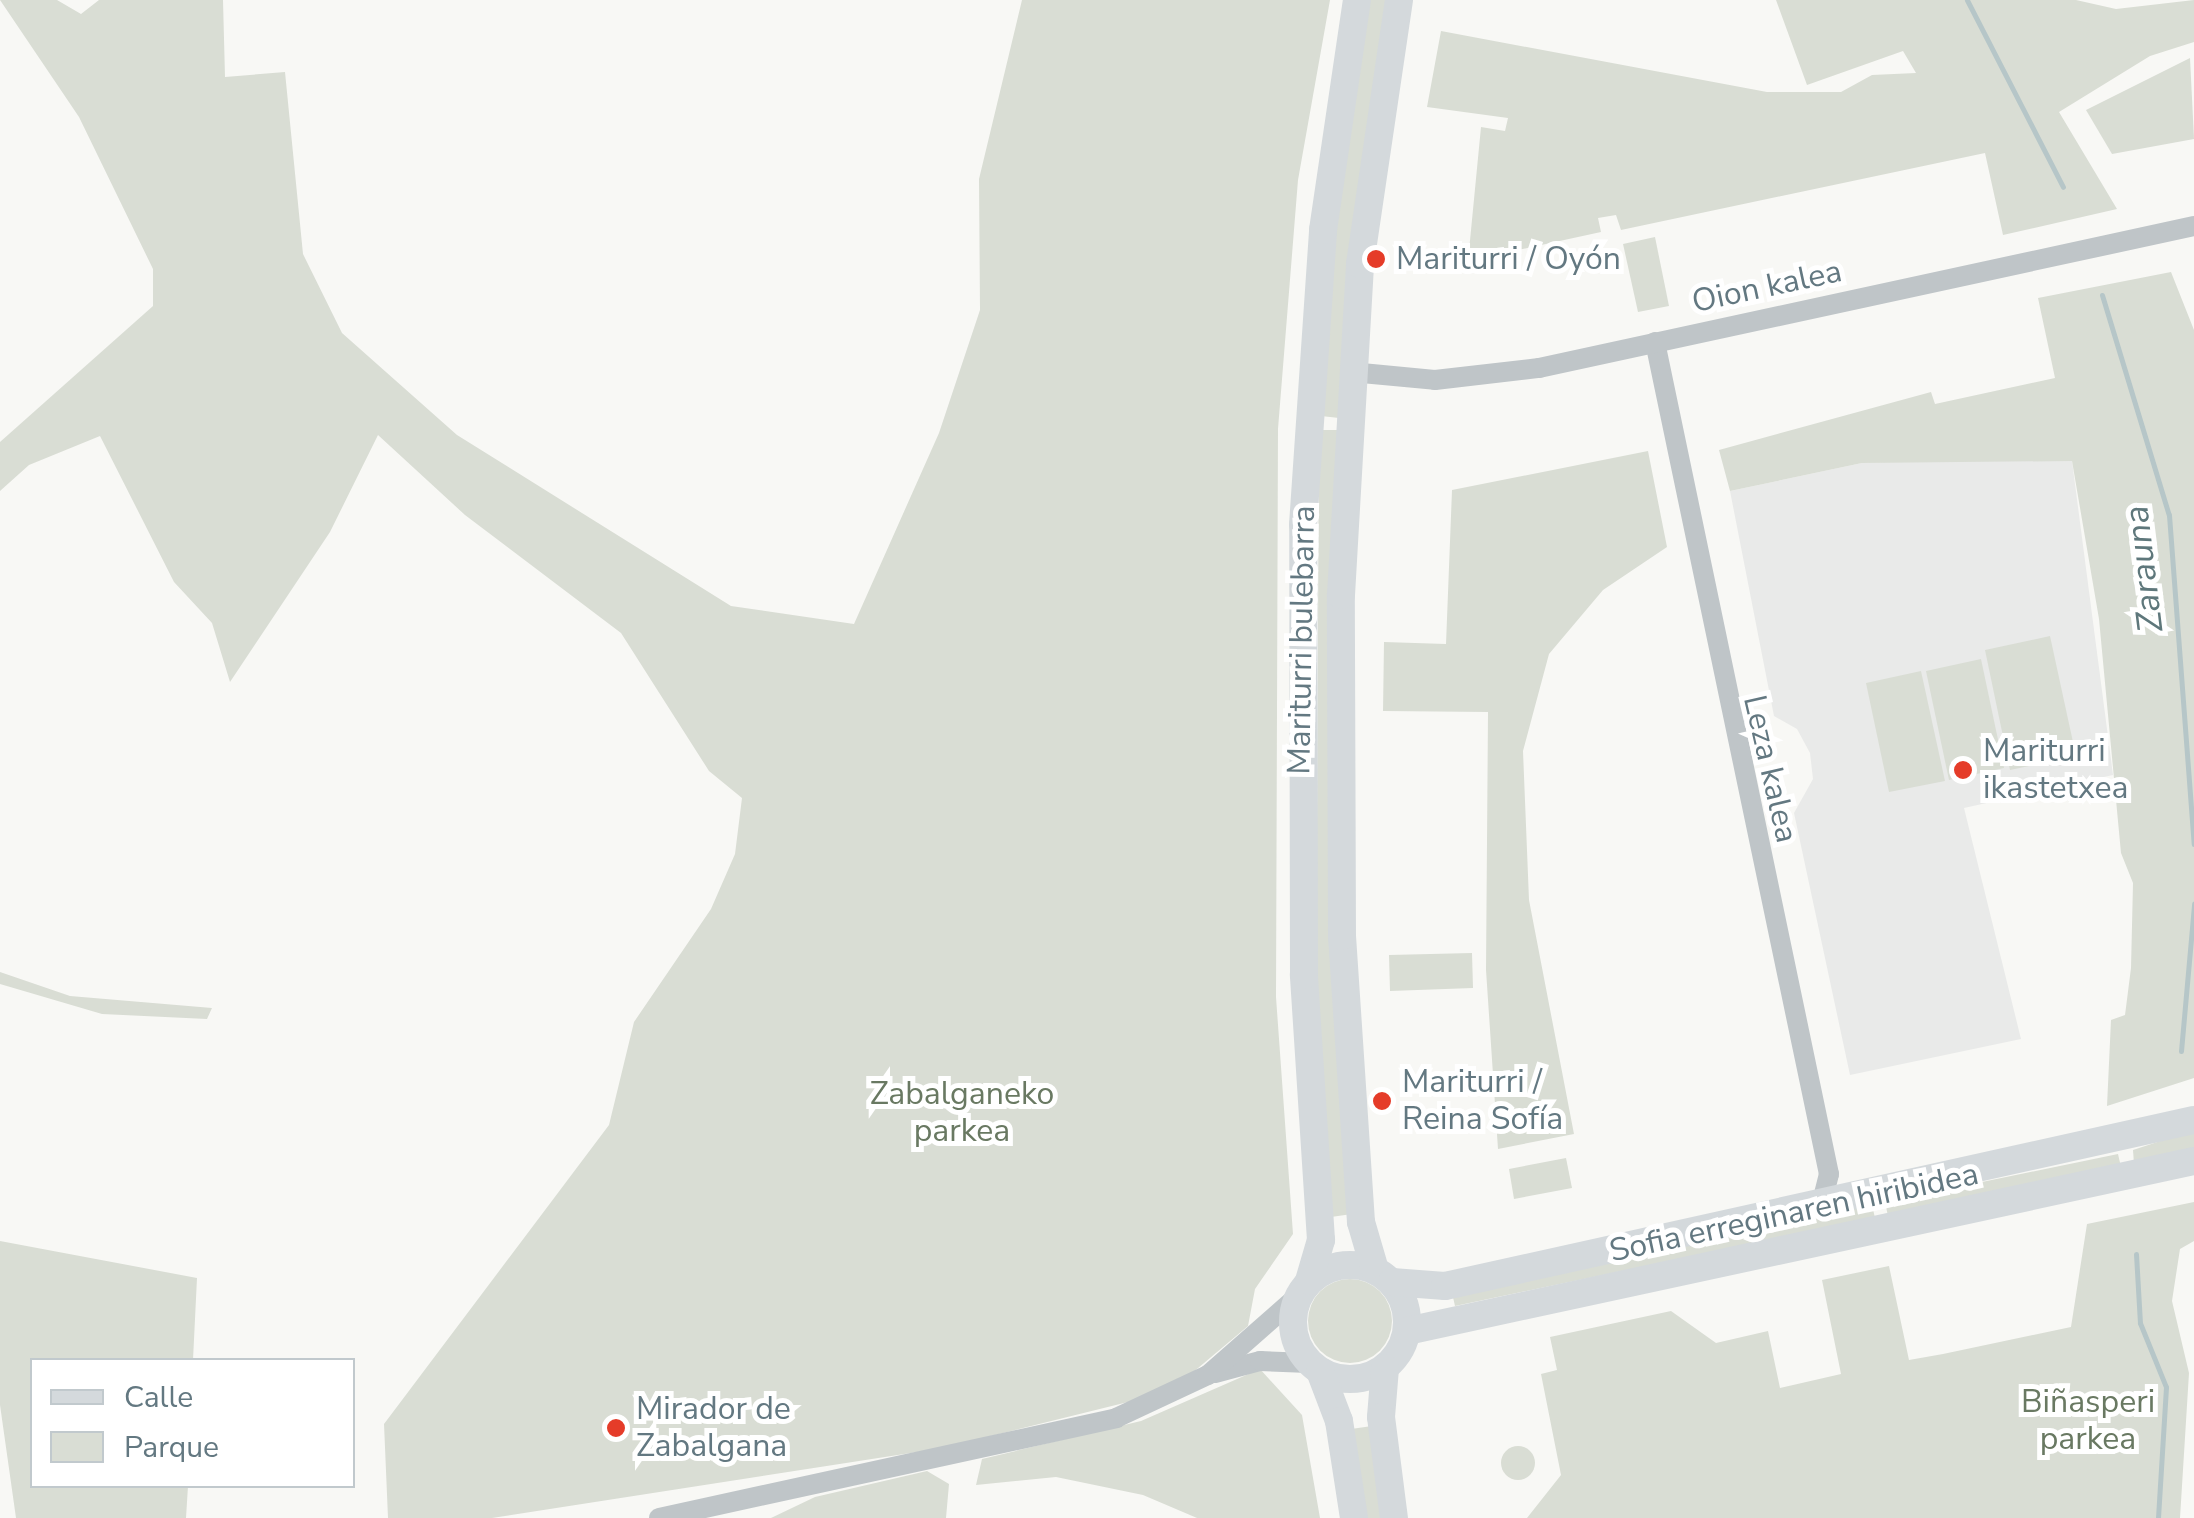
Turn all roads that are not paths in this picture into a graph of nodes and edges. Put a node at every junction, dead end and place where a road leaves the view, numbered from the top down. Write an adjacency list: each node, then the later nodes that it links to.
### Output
1 (1358, 0): 10 (main road, Mariturri bulebarra)
2 (1399, 0): 5 (main road, Mariturri bulebarra)
3 (2194, 226): 4 (street, Oion kalea)
4 (1656, 342): 5 (street, Oion kalea); 8 (street, Leza kalea)
5 (1350, 372): 9 (main road, Mariturri bulebarra)
6 (2194, 1120): 8 (main road, Sofia erreginaren hiribidea)
7 (2194, 1162): 11 (main road, Sofia erreginaren hiribidea)
8 (1820, 1207): 9 (main road, Sofia erreginaren hiribidea)
9 (1384, 1276): 10 (main road); 11 (main road)
10 (1304, 1288): 12 (main road); 14 (street)
11 (1407, 1331): 13 (main road)
12 (1314, 1367): 13 (main road); 14 (street); 16 (main road)
13 (1385, 1368): 17 (main road)
14 (1208, 1375): 15 (street)
15 (659, 1518)
16 (1354, 1518)
17 (1394, 1518)

